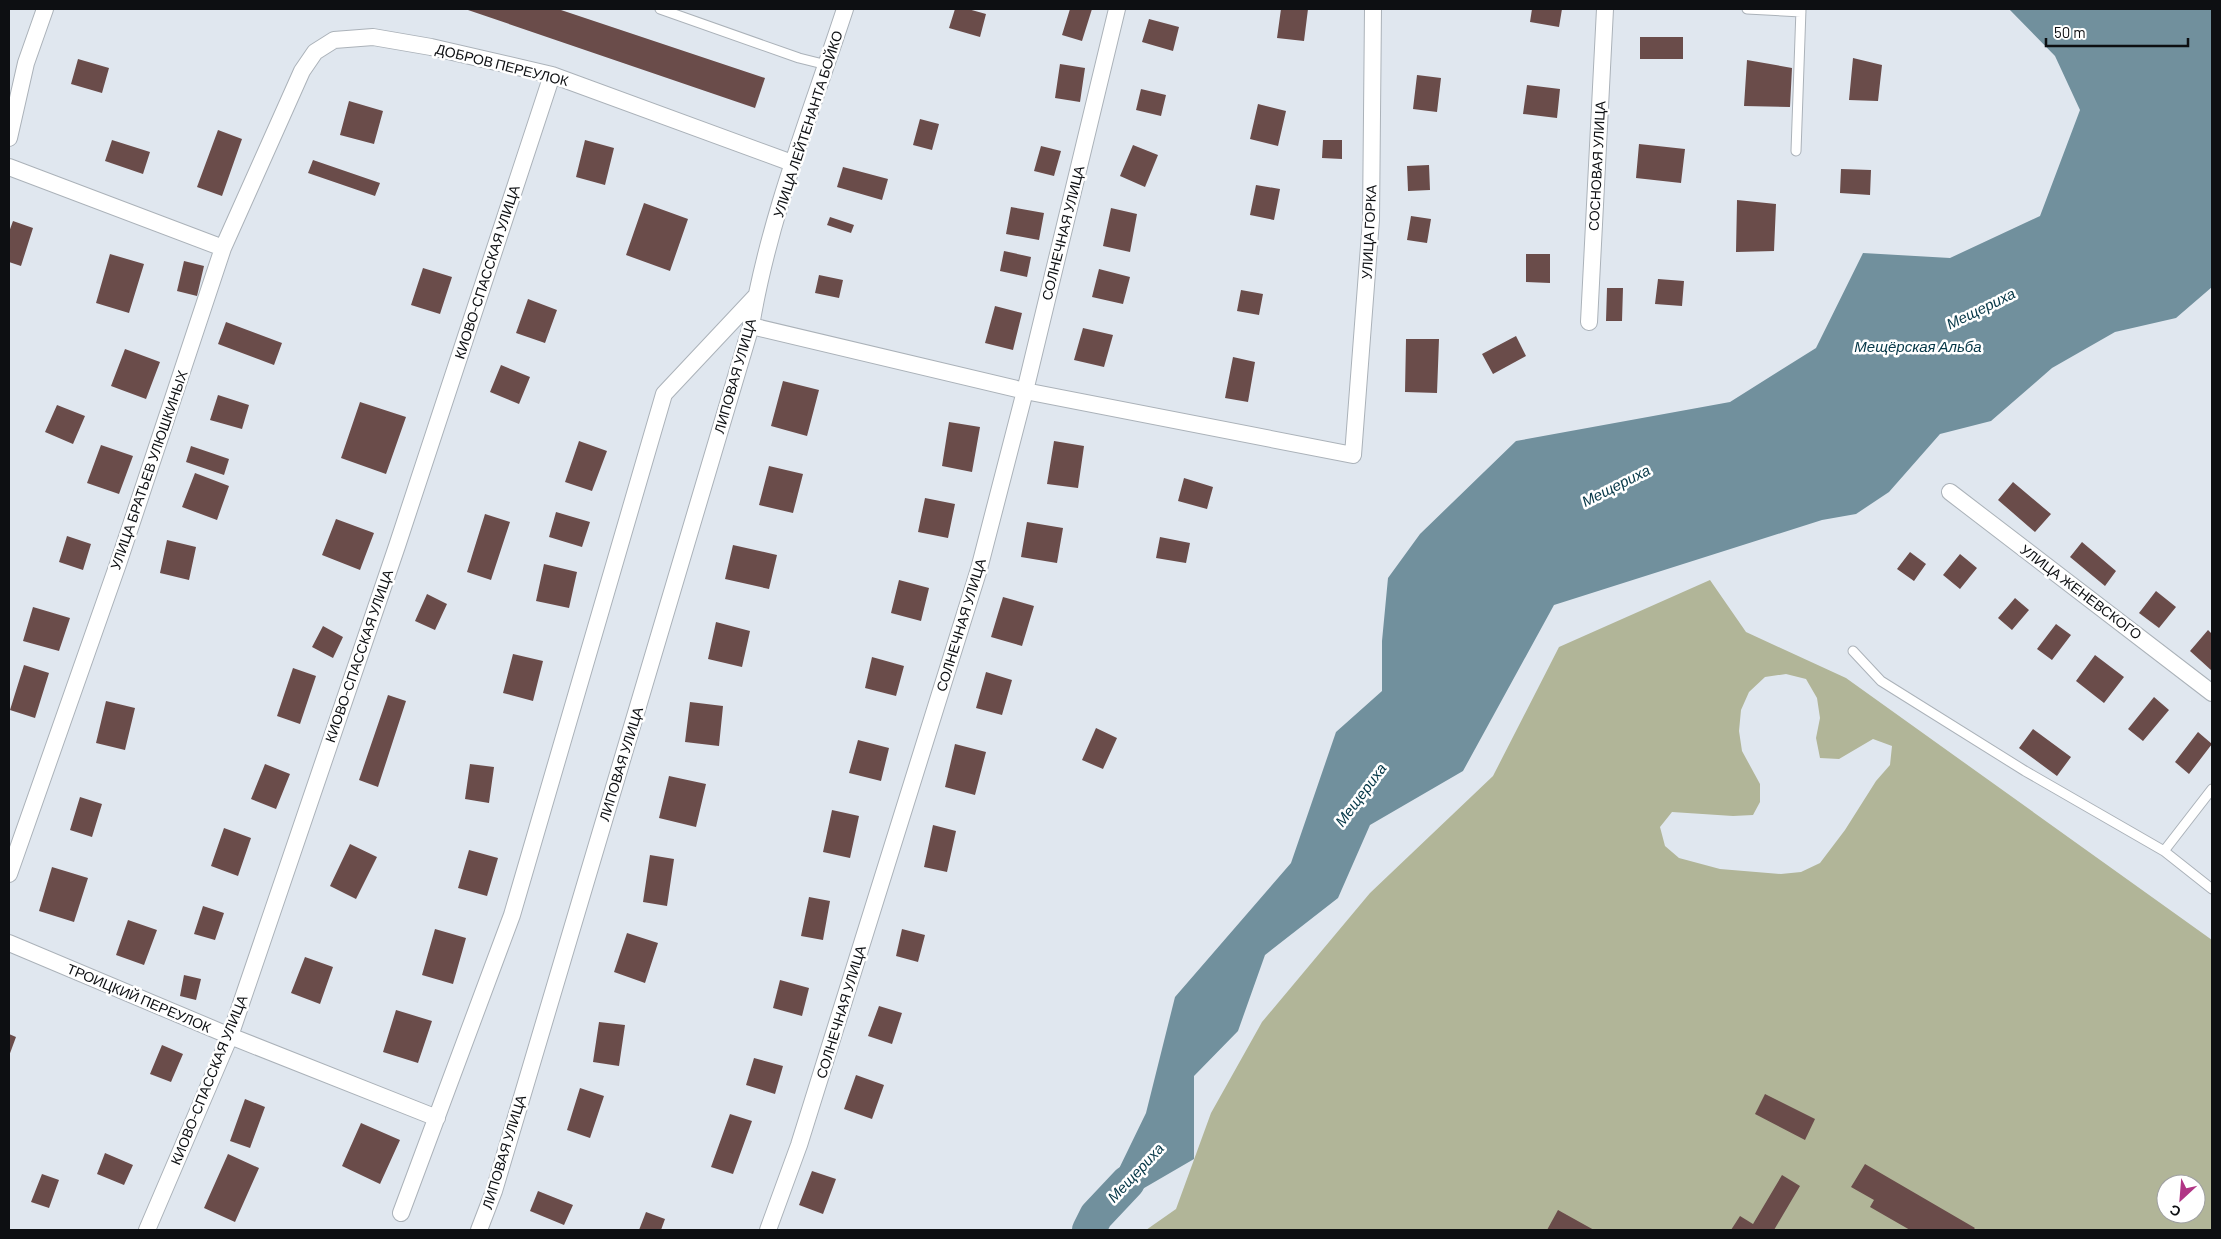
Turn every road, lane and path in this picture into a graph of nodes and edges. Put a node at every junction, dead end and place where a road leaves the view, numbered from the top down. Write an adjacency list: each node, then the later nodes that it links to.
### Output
1 (44, 9): 12 (street)
2 (660, 9): 9 (lane)
3 (845, 9): 9 (street, УЛИЦА ЛЕЙТЕНАНТА БОЙКО)
4 (1117, 9): 20 (street, СОЛНЕЧНАЯ УЛИЦА)
5 (1373, 9): 20 (street, УЛИЦА ГОРКА)
6 (1605, 9): 18 (street, СОСНОВАЯ УЛИЦА)
7 (1747, 9): 8 (lane)
8 (1801, 10): 13 (lane)
9 (827, 65): 14 (street, УЛИЦА ЛЕЙТЕНАНТА БОЙКО)
10 (302, 71): 11 (street, ДОБРОВ ПЕРЕУЛОК); 16 (street, УЛИЦА БРАТЬЕВ УЛЮШКИНЫХ)
11 (552, 75): 14 (street, ДОБРОВ ПЕРЕУЛОК); 29 (street, КИОВО-СПАССКАЯ УЛИЦА)
12 (9, 138)
13 (1796, 151)
14 (792, 163): 17 (street, УЛИЦА ЛЕЙТЕНАНТА БОЙКО)
15 (9, 167): 16 (street)
16 (223, 248): 26 (street, УЛИЦА БРАТЬЕВ УЛЮШКИНЫХ)
17 (756, 296): 19 (street, ЛИПОВАЯ УЛИЦА); 30 (street)
18 (1590, 322)
19 (751, 326): 20 (street); 33 (street, ЛИПОВАЯ УЛИЦА)
20 (1025, 391): 34 (street, СОЛНЕЧНАЯ УЛИЦА)
21 (1950, 492): 23 (street, УЛИЦА ЖЕНЕВСКОГО)
22 (1853, 651): 25 (lane)
23 (2212, 692)
24 (2212, 789): 25 (lane)
25 (2164, 851): 27 (lane)
26 (9, 874)
27 (2212, 889)
28 (9, 943): 29 (street, ТРОИЦКИЙ ПЕРЕУЛОК)
29 (230, 1036): 30 (street, ТРОИЦКИЙ ПЕРЕУЛОК); 32 (street, КИОВО-СПАССКАЯ УЛИЦА)
30 (438, 1118): 31 (street)
31 (401, 1213)
32 (147, 1230)
33 (479, 1230)
34 (768, 1230)

